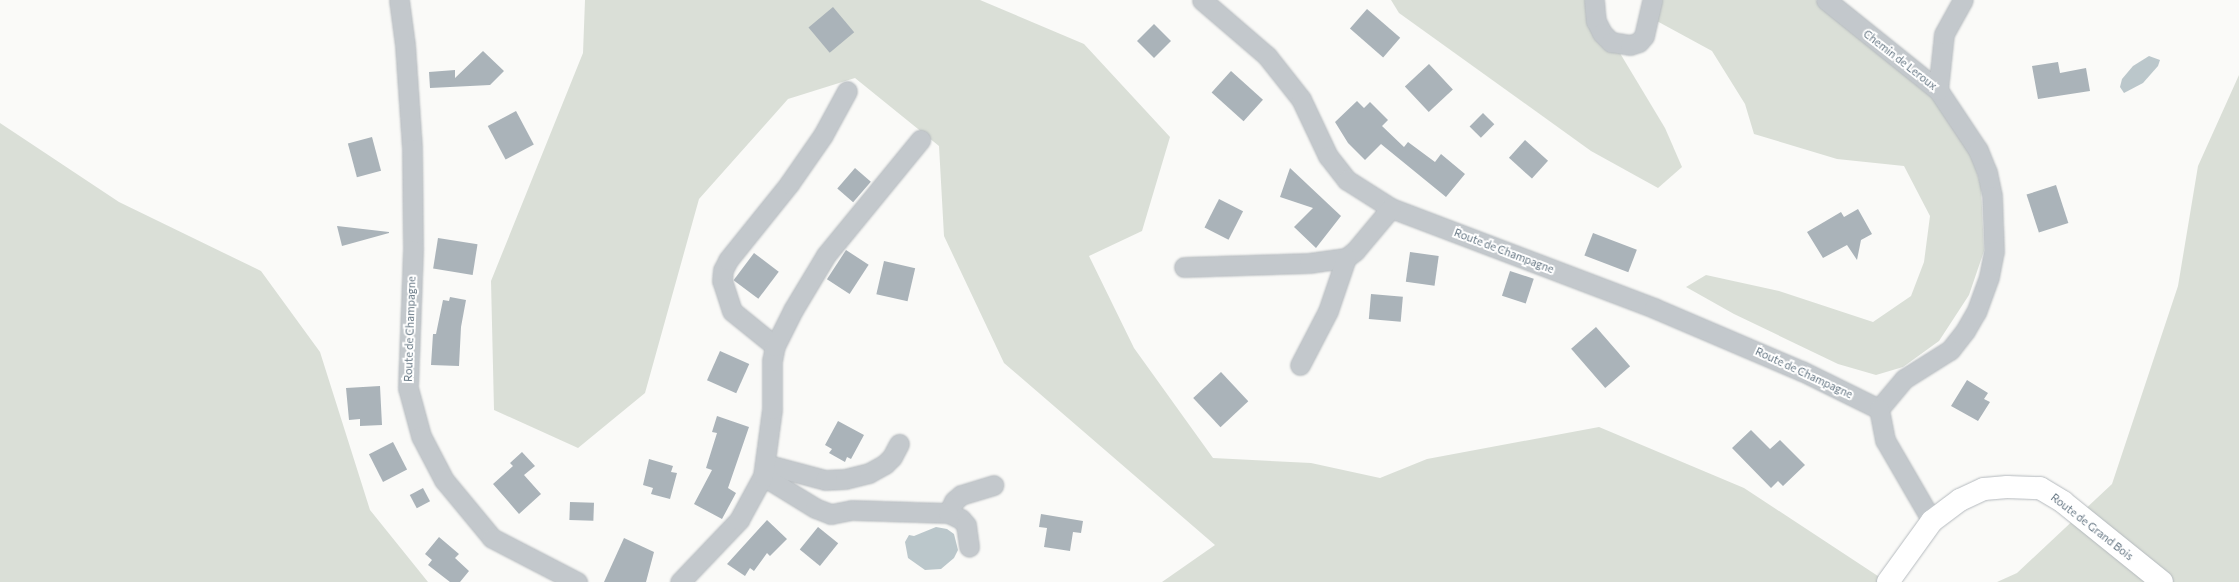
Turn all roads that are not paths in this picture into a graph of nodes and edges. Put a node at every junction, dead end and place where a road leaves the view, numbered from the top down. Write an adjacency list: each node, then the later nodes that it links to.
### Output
1 (400, 0): 22 (street, Route de Champagne)
2 (1202, 0): 10 (street, Route de Champagne)
3 (1594, 0): 4 (street)
4 (1652, 0)
5 (1826, 0): 7 (street, Chemin de Leroux)
6 (1963, 0): 7 (street)
7 (1938, 90): 15 (street, Chemin de Leroux)
8 (848, 91): 13 (street)
9 (920, 140): 13 (street)
10 (1391, 208): 11 (street); 15 (street, Route de Champagne)
11 (1346, 258): 12 (street); 14 (street)
12 (1184, 267)
13 (775, 346): 17 (street)
14 (1300, 365)
15 (1879, 409): 20 (street)
16 (899, 444): 17 (street)
17 (764, 470): 19 (street); 23 (street)
18 (993, 484): 19 (street)
19 (948, 514): 21 (street)
20 (1932, 521): 24 (main road, Route de Grand Bois); 25 (main road, Route de Grand Bois)
21 (969, 547)
22 (577, 582)
23 (680, 582)
24 (1888, 582)
25 (2162, 582)

